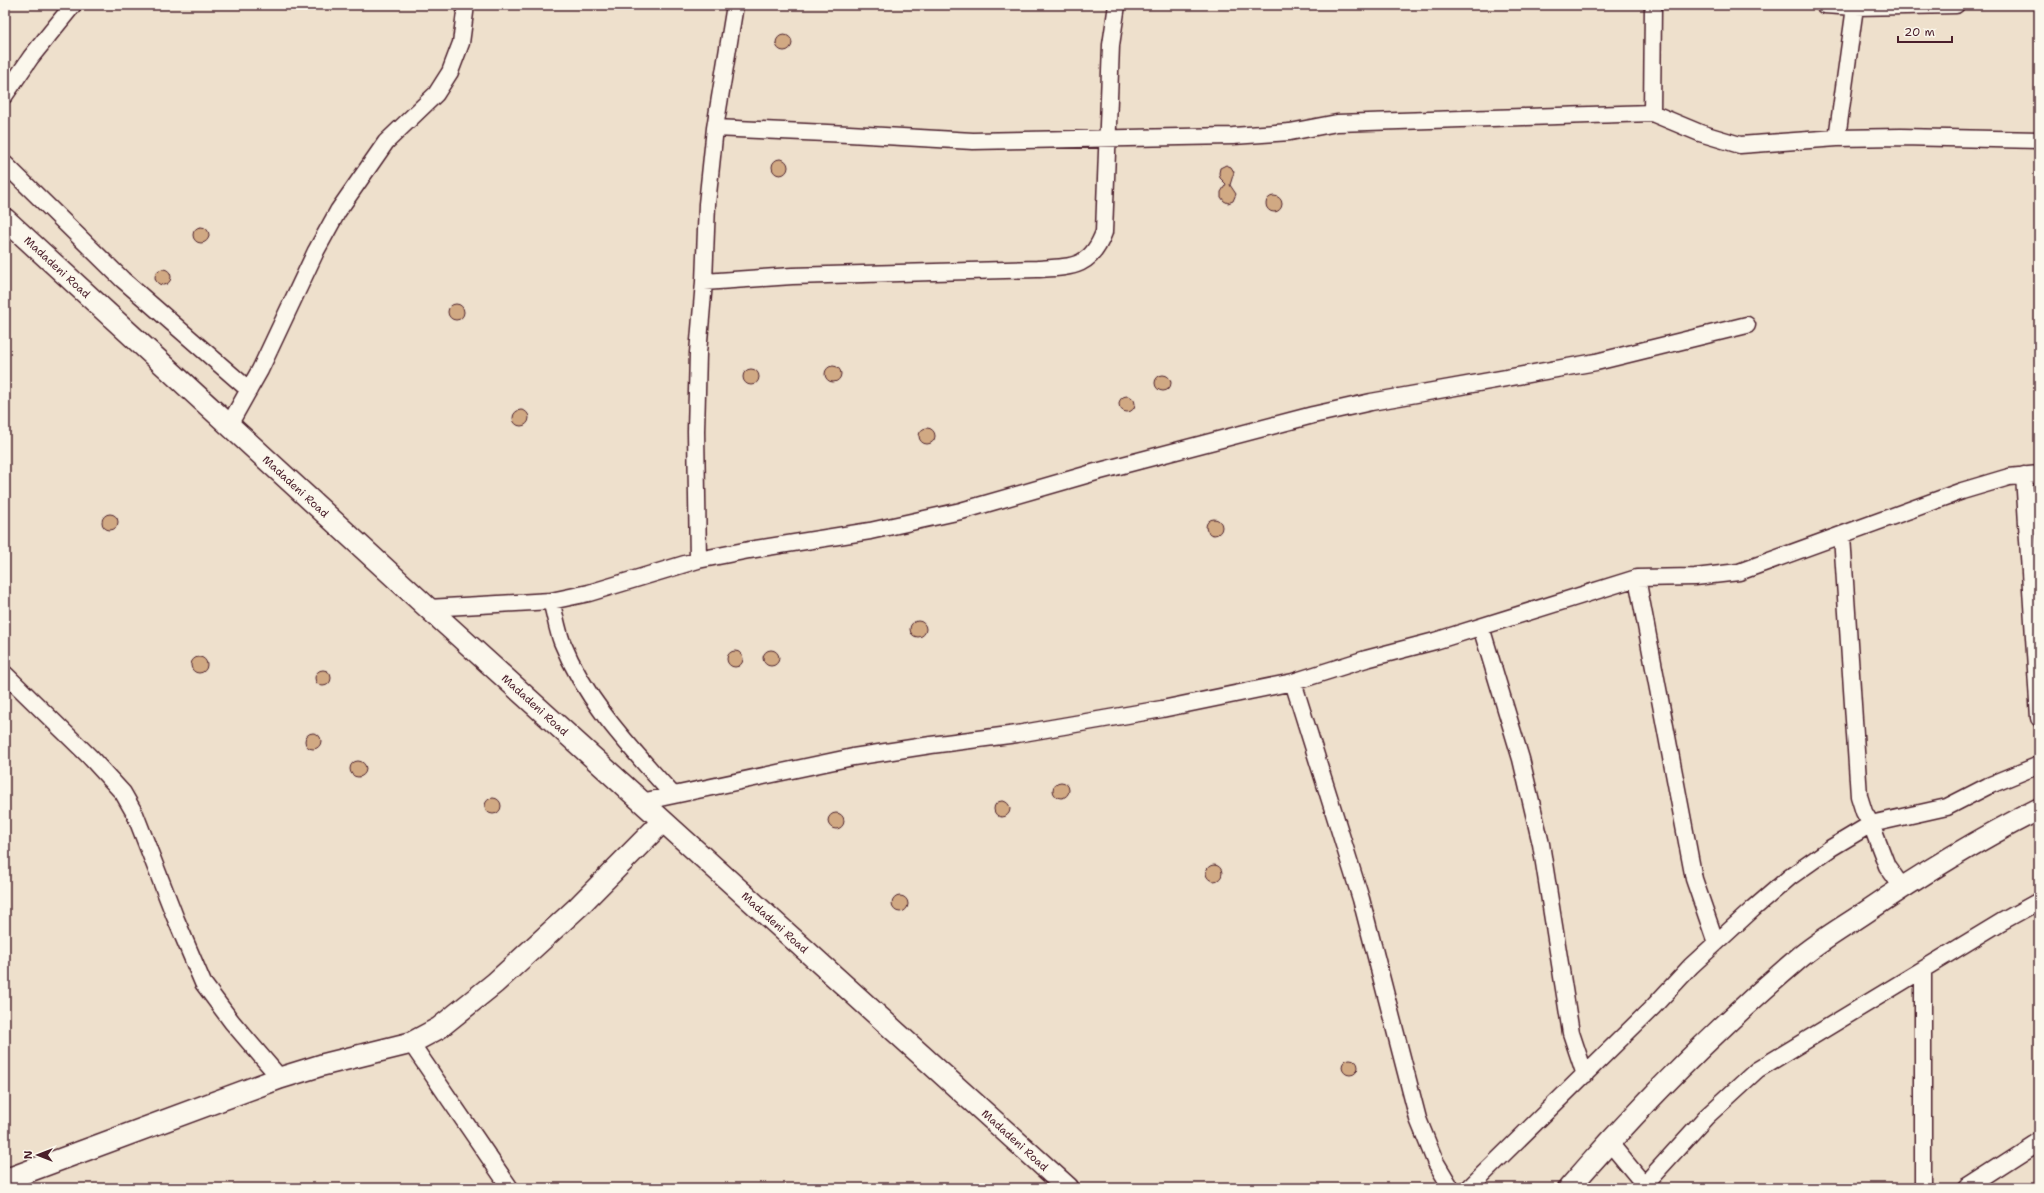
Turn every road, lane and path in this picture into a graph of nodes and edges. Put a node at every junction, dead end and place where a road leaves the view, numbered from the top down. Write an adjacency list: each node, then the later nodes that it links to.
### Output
1 (73, 5): 9 (street)
2 (466, 5): 19 (street)
3 (735, 5): 11 (street)
4 (1117, 5): 12 (street)
5 (1653, 5): 10 (street)
6 (1824, 5): 8 (street)
7 (1956, 5): 8 (street)
8 (1855, 6): 13 (street)
9 (5, 95)
10 (1652, 113): 12 (street); 13 (street)
11 (715, 128): 12 (street); 17 (street)
12 (1106, 138): 17 (street)
13 (1837, 138): 14 (street)
14 (2039, 140)
15 (5, 164): 19 (street)
16 (5, 219): 20 (street, Madadeni Road)
17 (704, 282): 23 (street)
18 (1748, 325): 23 (street)
19 (249, 390): 20 (street)
20 (230, 425): 26 (street, Madadeni Road)
21 (2031, 475): 22 (street); 30 (street)
22 (1842, 536): 24 (street); 36 (street)
23 (698, 560): 25 (street)
24 (1637, 578): 27 (street); 39 (street)
25 (551, 601): 26 (street); 32 (street)
26 (428, 608): 33 (street, Madadeni Road)
27 (1481, 627): 29 (street); 42 (street)
28 (5, 674): 43 (street)
29 (1293, 682): 32 (street); 50 (street)
30 (2039, 718)
31 (2039, 765): 36 (street)
32 (673, 795): 33 (street)
33 (641, 802): 35 (street, Madadeni Road)
34 (2039, 809): 37 (street)
35 (662, 822): 41 (street); 49 (street, Madadeni Road)
36 (1871, 824): 37 (street); 39 (street)
37 (1902, 887): 45 (street)
38 (2039, 901): 40 (street)
39 (1716, 943): 42 (street)
40 (1923, 970): 47 (street); 53 (street)
41 (411, 1043): 43 (street); 48 (street)
42 (1585, 1075): 51 (street)
43 (280, 1078): 46 (street)
44 (2039, 1141): 54 (street)
45 (1609, 1142): 47 (street); 52 (street)
46 (5, 1180)
47 (1646, 1186)
48 (510, 1188)
49 (1068, 1188)
50 (1451, 1188)
51 (1469, 1188)
52 (1569, 1188)
53 (1923, 1188)
54 (1966, 1188)

